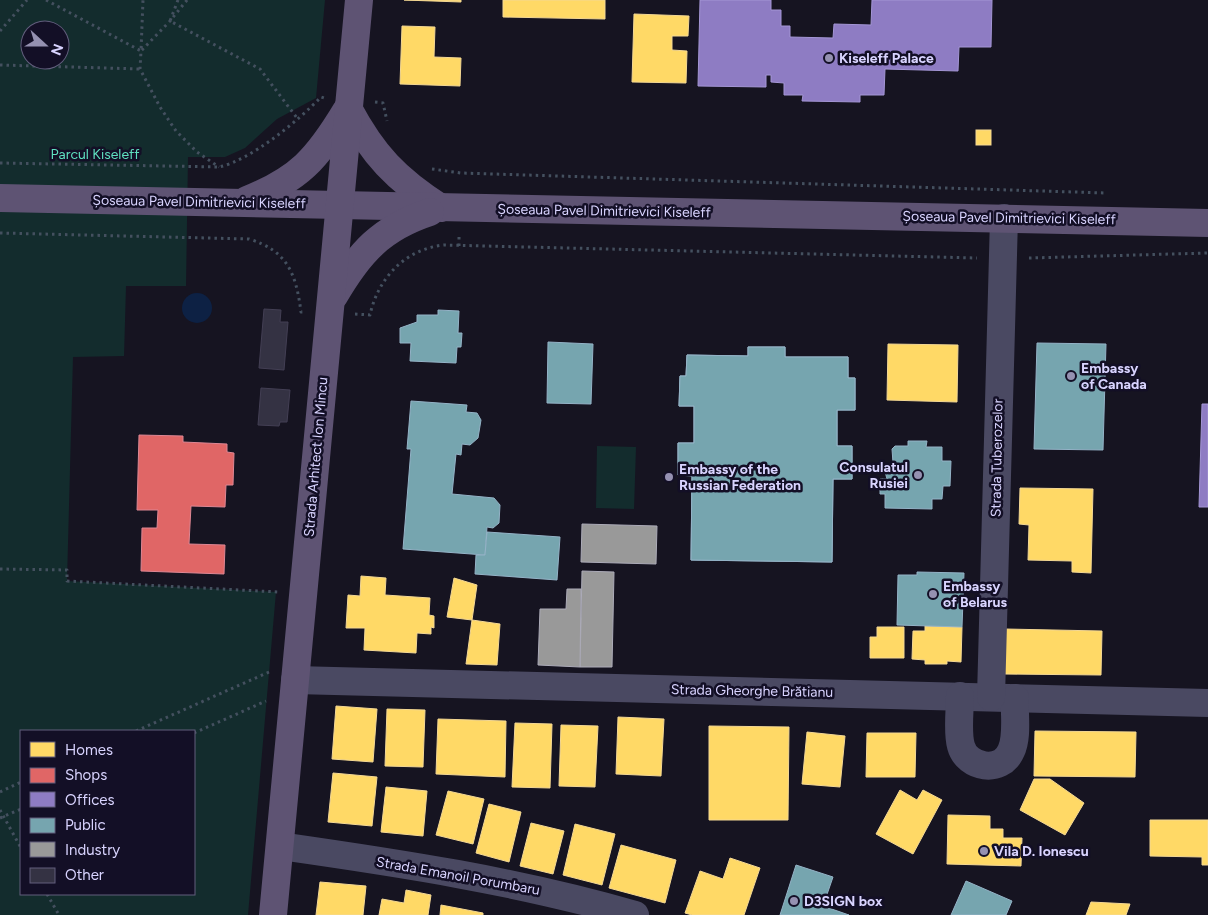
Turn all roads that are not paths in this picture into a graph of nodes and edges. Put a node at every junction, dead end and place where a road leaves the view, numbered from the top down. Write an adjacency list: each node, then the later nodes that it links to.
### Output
1 (359, 0): 2 (main road, Strada Arhitect Ion Mincu)
2 (348, 108): 4 (main road); 5 (main road, Strada Arhitect Ion Mincu); 6 (main road)
3 (0, 198): 4 (main road, Șoseaua Pavel Dimitrievici Kiseleff)
4 (240, 203): 5 (main road, Șoseaua Pavel Dimitrievici Kiseleff)
5 (340, 205): 6 (main road, Șoseaua Pavel Dimitrievici Kiseleff); 9 (main road, Strada Arhitect Ion Mincu)
6 (442, 208): 7 (main road, Șoseaua Pavel Dimitrievici Kiseleff); 9 (main road)
7 (1004, 218): 8 (main road, Șoseaua Pavel Dimitrievici Kiseleff); 12 (street, Strada Tuberozelor)
8 (1208, 223)
9 (330, 307): 10 (main road, Strada Arhitect Ion Mincu)
10 (295, 680): 11 (street, Strada Gheorghe Brătianu); 14 (main road, Strada Arhitect Ion Mincu)
11 (960, 696): 12 (street, Strada Gheorghe Brătianu); 12 (street)
12 (1003, 697): 13 (street, Strada Gheorghe Brătianu)
13 (1208, 703)
14 (280, 846): 15 (main road, Strada Arhitect Ion Mincu); 16 (street, Strada Emanoil Porumbaru)
15 (273, 915)
16 (634, 915)

